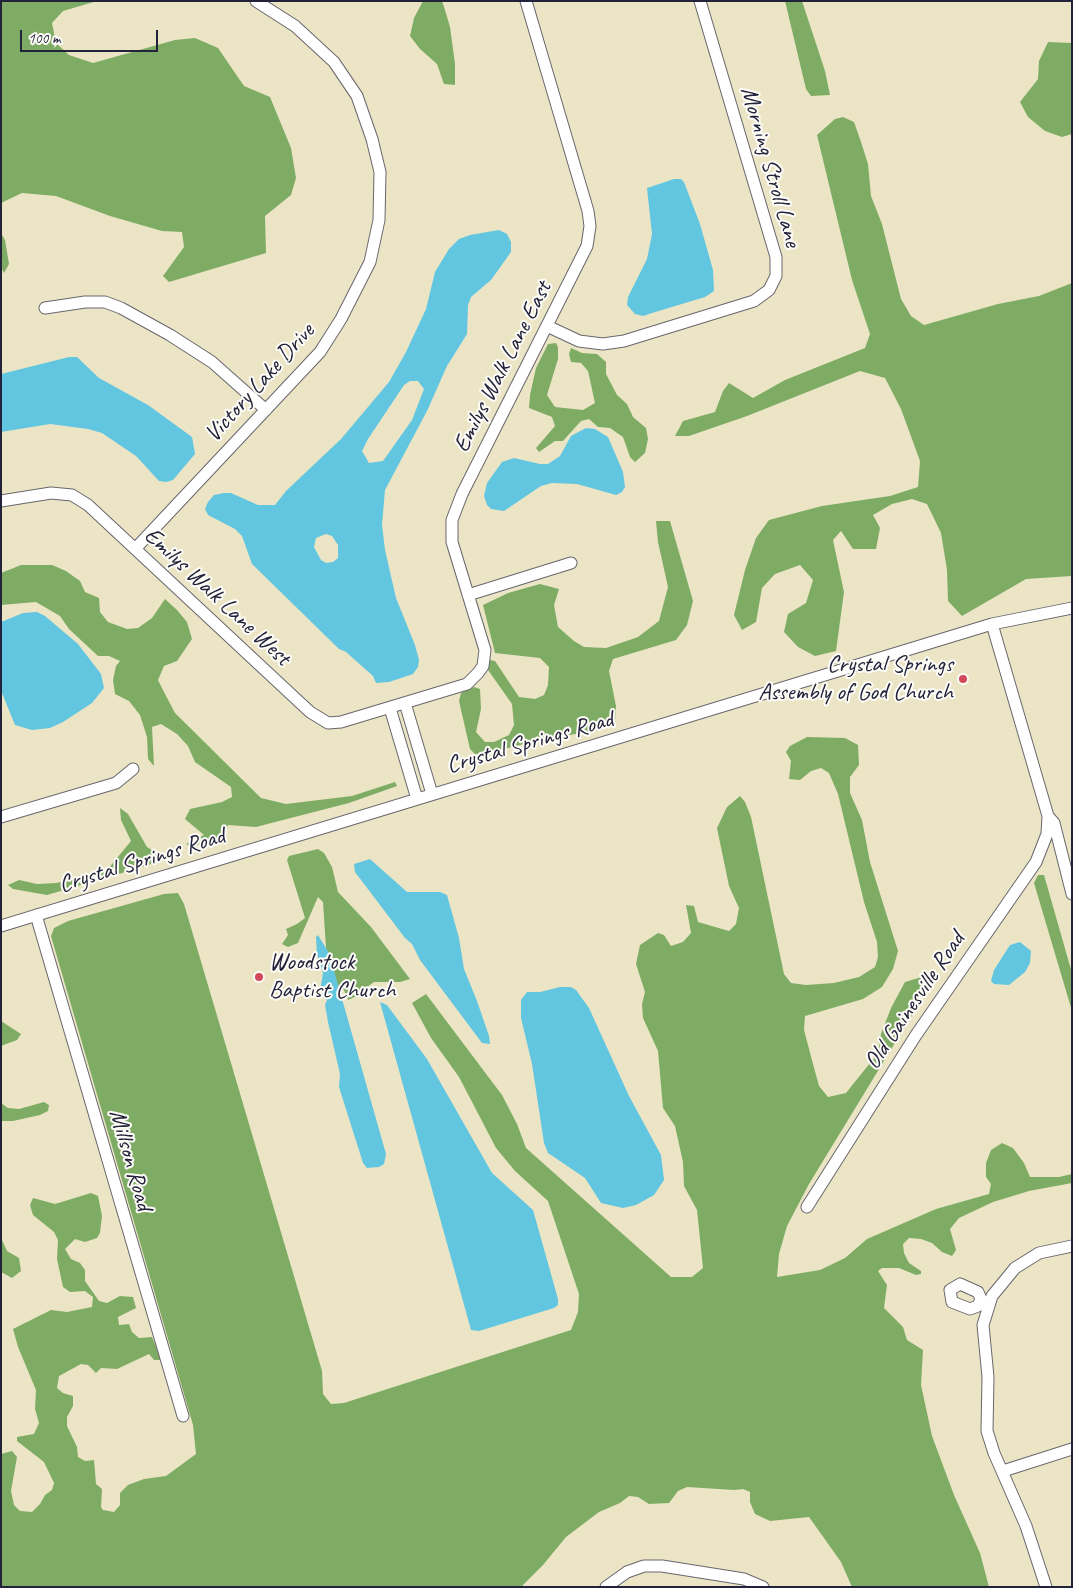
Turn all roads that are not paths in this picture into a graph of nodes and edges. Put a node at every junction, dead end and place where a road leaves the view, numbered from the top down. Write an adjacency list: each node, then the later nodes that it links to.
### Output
1 (256, 1): 6 (street, Victory Lake Drive)
2 (526, 1): 5 (street, Emilys Walk Lane East)
3 (700, 1): 5 (street, Morning Stroll Lane)
4 (45, 308): 6 (street)
5 (547, 326): 10 (street, Emilys Walk Lane East)
6 (266, 410): 8 (street, Victory Lake Drive)
7 (1, 501): 8 (street, Emilys Walk Lane West)
8 (135, 549): 14 (street, Emilys Walk Lane West)
9 (571, 563): 10 (street)
10 (468, 595): 13 (street, Emilys Walk Lane East)
11 (1072, 608): 12 (street, Crystal Springs Road)
12 (992, 624): 16 (street, Crystal Springs Road); 18 (street)
13 (405, 703): 14 (street, Emilys Walk Lane West); 16 (street)
14 (390, 708): 17 (street)
15 (133, 769): 19 (street)
16 (432, 794): 17 (street, Crystal Springs Road)
17 (417, 798): 21 (street, Crystal Springs Road)
18 (1048, 816): 20 (street); 23 (street, Old Gainesville Road)
19 (1, 817)
20 (1072, 894)
21 (36, 915): 22 (street, Crystal Springs Road); 25 (street, Millson Road)
22 (1, 926)
23 (807, 1207)
24 (1072, 1246): 27 (street)
25 (182, 1416)
26 (1072, 1449): 27 (street)
27 (1002, 1471): 30 (street)
28 (606, 1587): 29 (street)
29 (763, 1587)
30 (1046, 1587)

